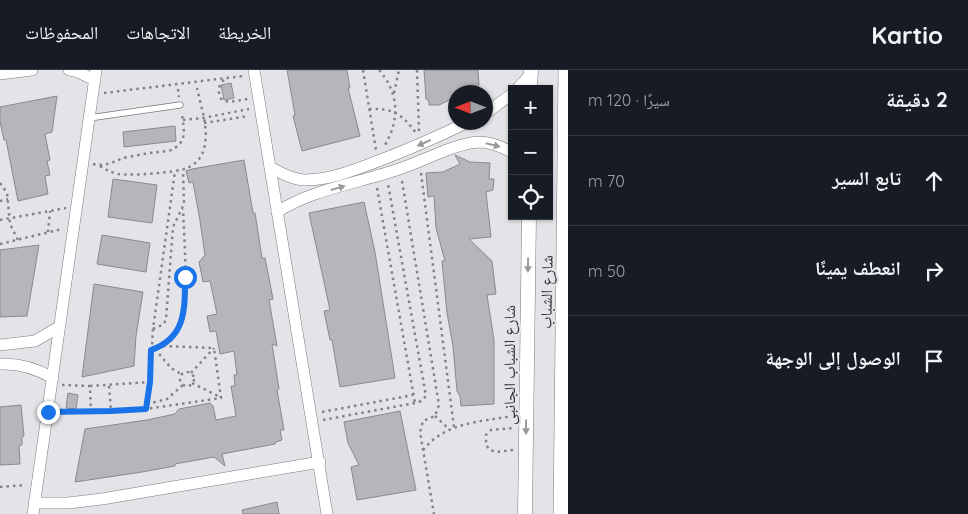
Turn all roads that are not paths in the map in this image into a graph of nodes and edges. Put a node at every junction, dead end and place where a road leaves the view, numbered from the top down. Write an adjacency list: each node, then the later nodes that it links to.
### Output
1 (32, 70): 6 (street)
2 (70, 70): 7 (street)
3 (566, 70): 32 (main road, شارع الشباب)
4 (254, 72): 18 (street)
5 (531, 72): 8 (street); 9 (street)
6 (0, 74)
7 (95, 75): 13 (street)
8 (520, 85)
9 (530, 85)
10 (508, 97): 12 (street)
11 (180, 105): 13 (lane)
12 (493, 108)
13 (89, 118): 23 (street)
14 (452, 130): 19 (street, one-way to 19)
15 (462, 130): 16 (street)
16 (463, 145): 17 (street, one-way to 17); 20 (street, one-way to 16)
17 (508, 150)
18 (270, 167): 19 (street); 21 (street)
19 (307, 180): 20 (street)
20 (310, 197): 21 (street)
21 (277, 212): 28 (street)
22 (528, 220): 31 (street, شارع الشباب الجانبى, one-way to 31)
23 (59, 327): 25 (street); 27 (street)
24 (0, 345): 25 (street)
25 (22, 354): 26 (street); 27 (street)
26 (0, 364)
27 (52, 381): 29 (street)
28 (320, 462): 29 (street); 30 (street)
29 (33, 509)
30 (327, 514)
31 (525, 514)
32 (561, 514)

